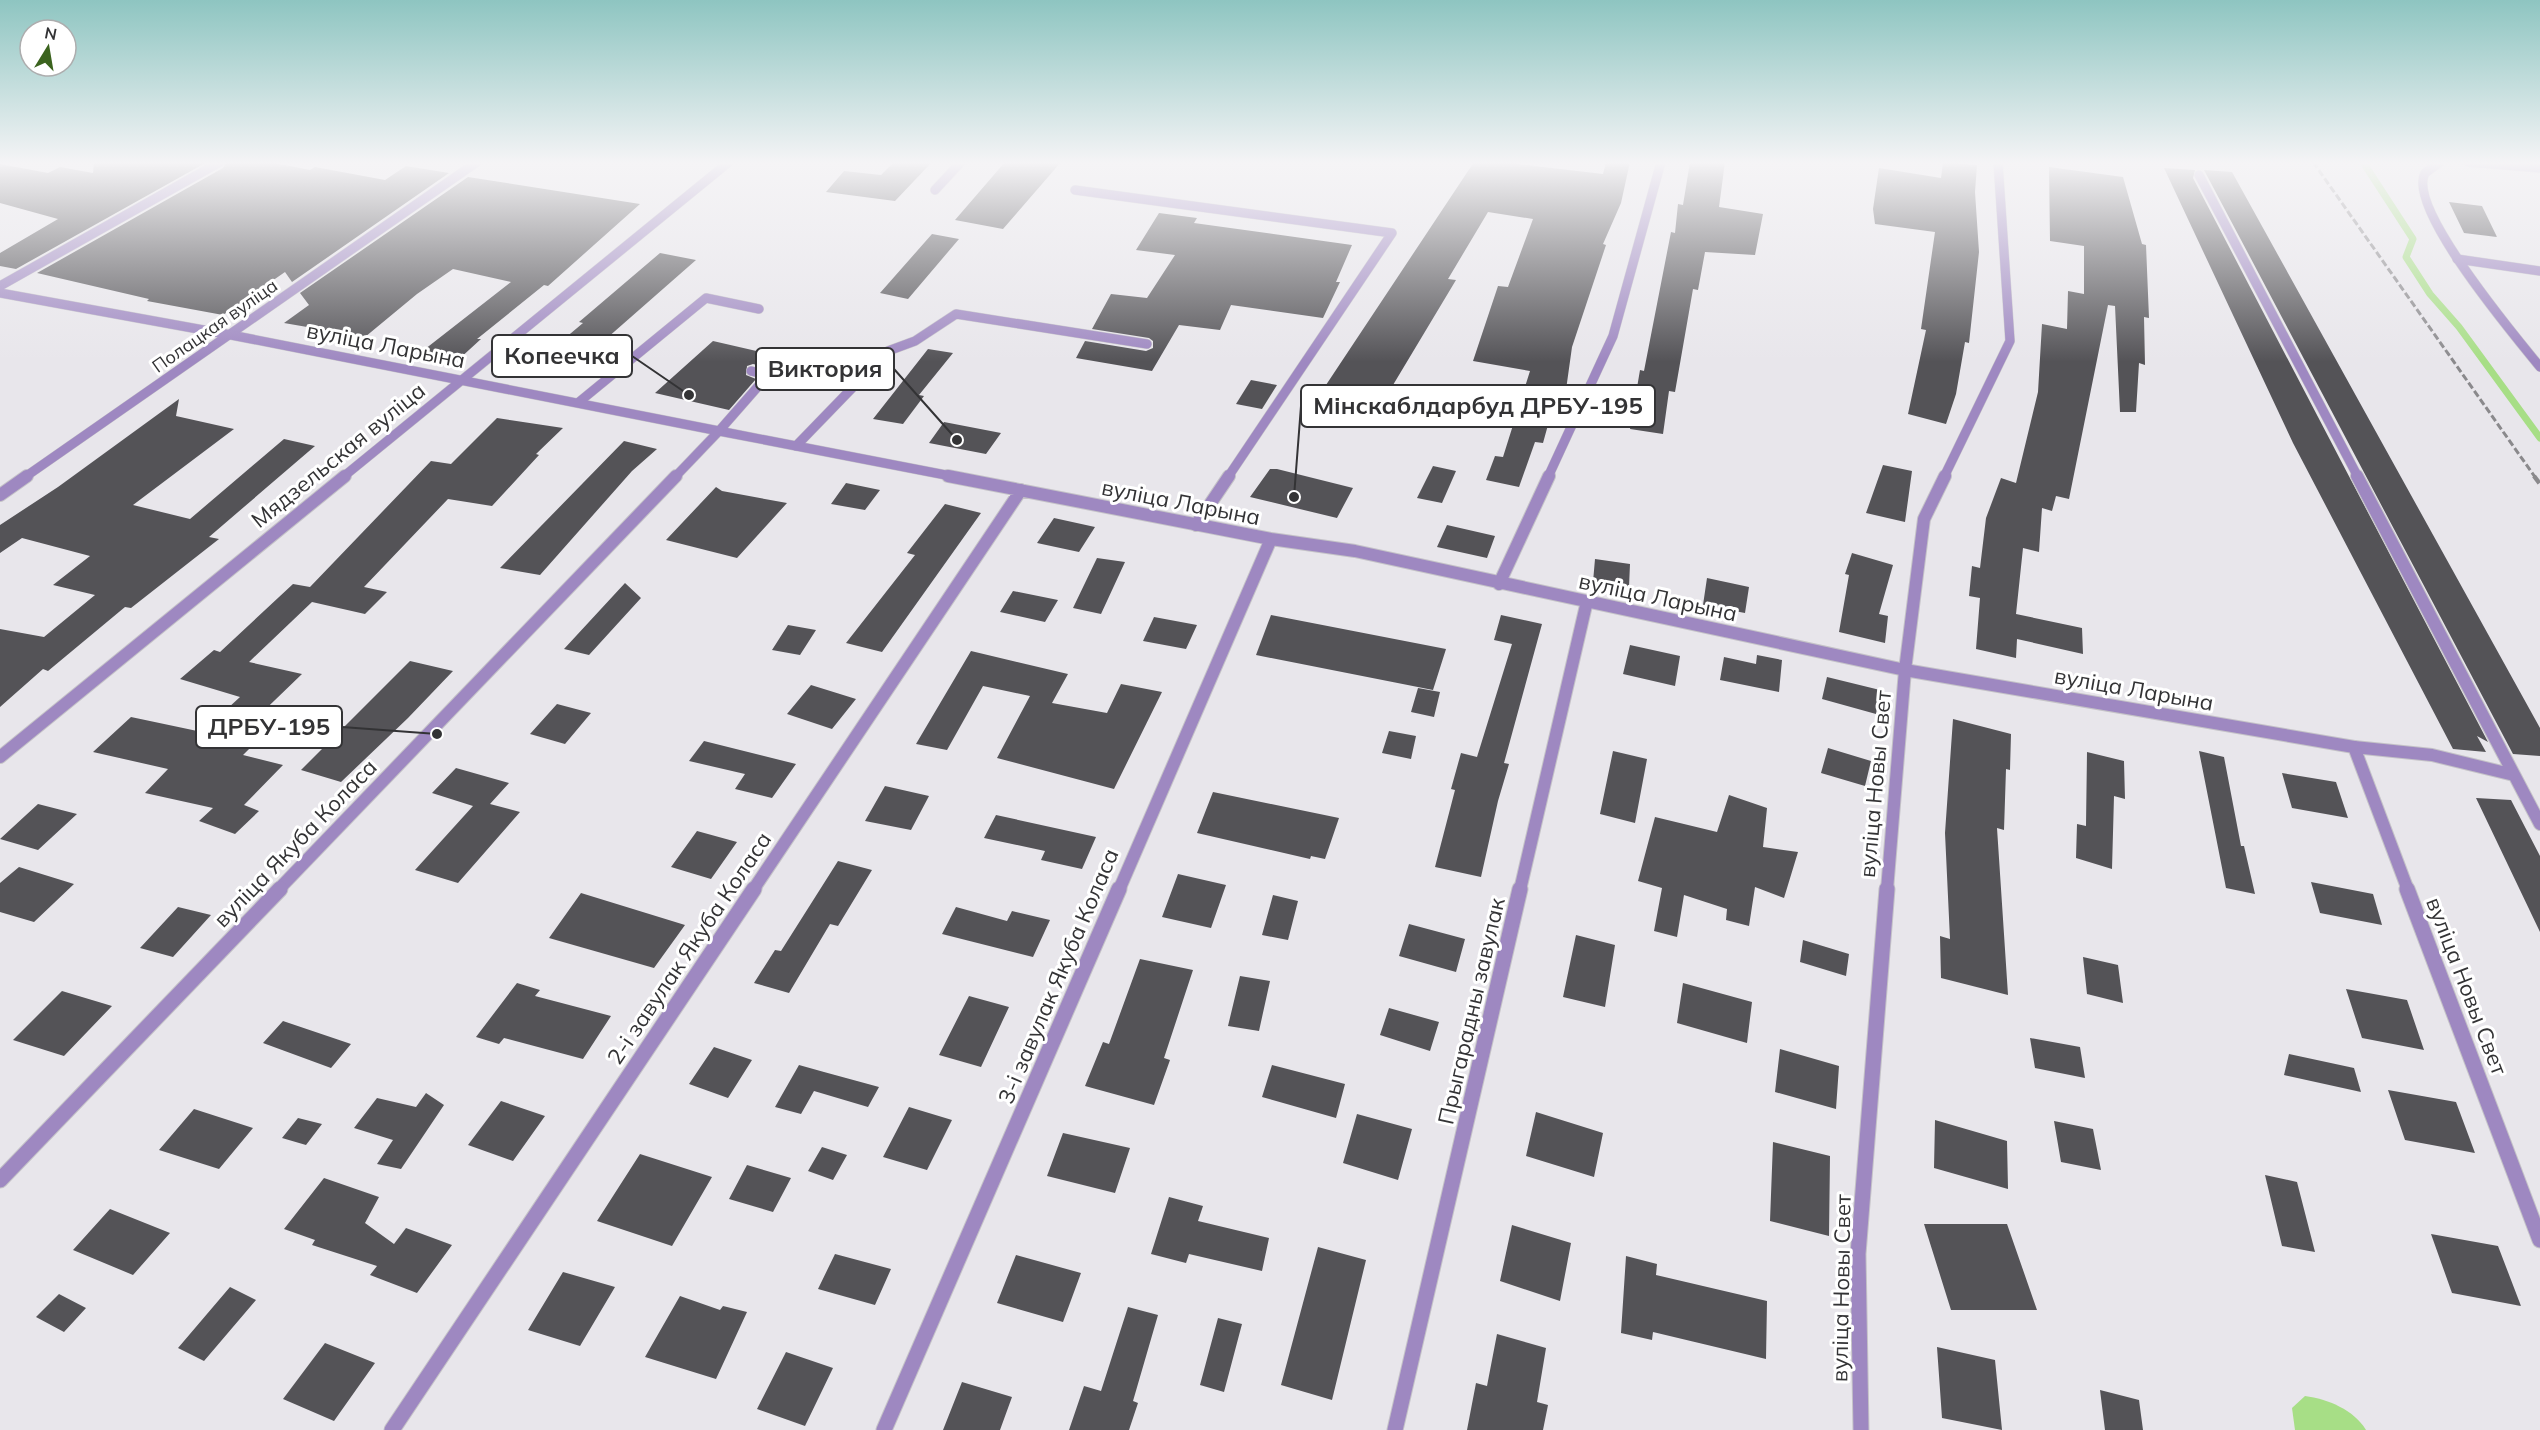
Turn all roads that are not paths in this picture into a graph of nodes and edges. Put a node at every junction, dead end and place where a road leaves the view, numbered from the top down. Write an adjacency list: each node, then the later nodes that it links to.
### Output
1 (102, 229): 11 (street)
2 (382, 229): 14 (street, Полацкая вуліца)
3 (647, 229): 18 (street, Мядзельская вуліца)
4 (1361, 229): 24 (street)
5 (1643, 229): 26 (street)
6 (2002, 229): 28 (street, вуліца Новы Свет)
7 (2227, 229): 31 (street)
8 (2442, 229): 9 (street)
9 (2457, 259): 10 (street); 16 (street)
10 (2540, 271)
11 (0, 286)
12 (0, 293): 14 (street, вуліца Ларына)
13 (759, 309): 19 (street)
14 (231, 335): 18 (street, вуліца Ларына); 23 (street, Полацкая вуліца)
15 (1147, 344): 21 (street)
16 (2540, 367)
17 (751, 371): 20 (street, вуліца Якуба Коласа)
18 (460, 380): 19 (street, вуліца Ларына); 30 (street, Мядзельская вуліца)
19 (579, 402): 20 (street, вуліца Ларына)
20 (719, 431): 21 (street, вуліца Ларына); 33 (street, вуліца Якуба Коласа)
21 (796, 446): 22 (street, вуліца Ларына)
22 (1021, 490): 24 (street, вуліца Ларына); 35 (street, 2-і завулак Якуба Коласа)
23 (0, 495)
24 (1196, 525): 25 (street, вуліца Ларына)
25 (1271, 539): 26 (street, вуліца Ларына); 36 (street, 3-і завулак Якуба Коласа)
26 (1499, 584): 27 (street, вуліца Ларына)
27 (1587, 601): 28 (street, вуліца Ларына); 37 (street, Прыгарадны завулак)
28 (1905, 670): 29 (street, вуліца Ларына); 38 (street, вуліца Новы Свет)
29 (2354, 747): 31 (street, вуліца Ларына); 34 (street, вуліца Новы Свет)
30 (0, 757)
31 (2514, 775): 32 (street)
32 (2540, 824)
33 (0, 1180)
34 (2540, 1240)
35 (392, 1430)
36 (884, 1430)
37 (1395, 1430)
38 (1861, 1430)

